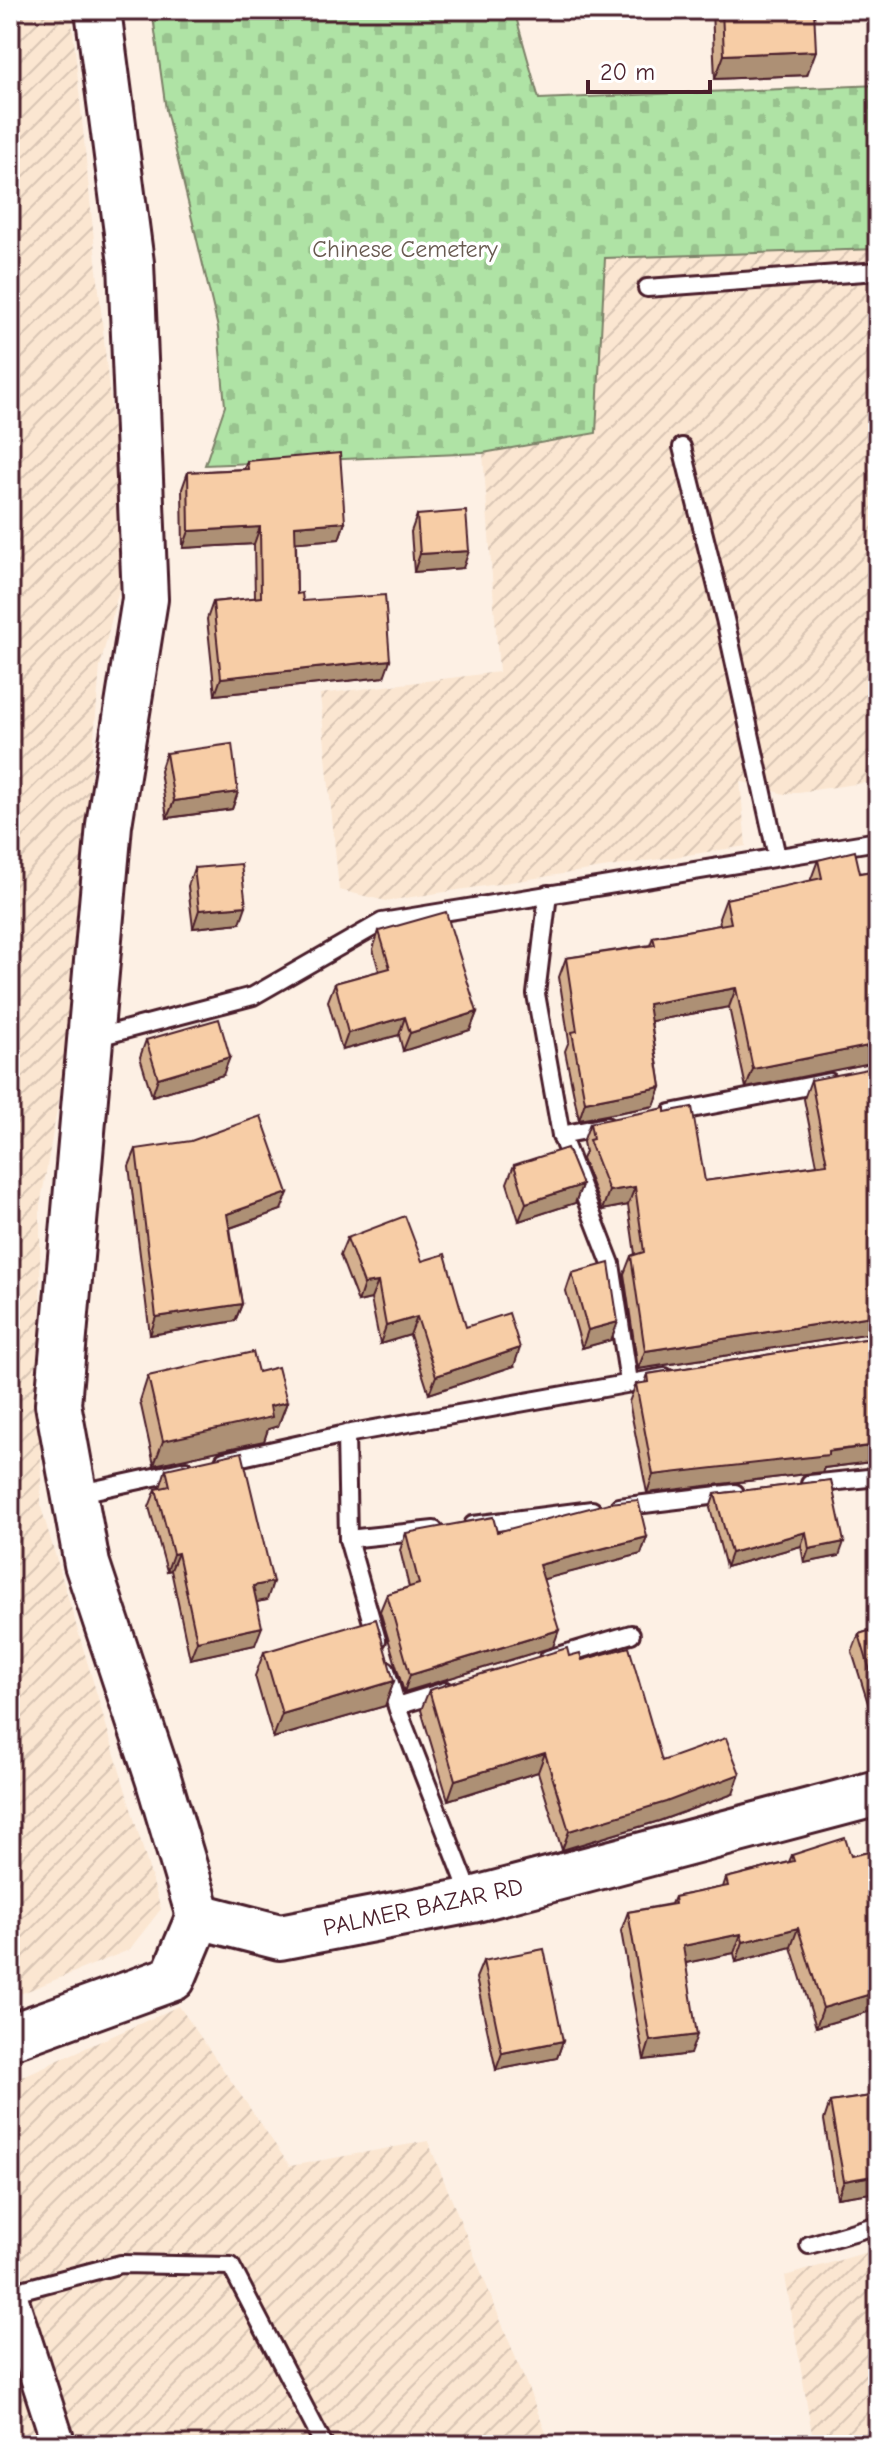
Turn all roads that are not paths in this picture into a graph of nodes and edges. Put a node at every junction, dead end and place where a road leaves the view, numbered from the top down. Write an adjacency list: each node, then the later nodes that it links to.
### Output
1 (98, 10): 8 (main road)
2 (878, 271): 3 (lane)
3 (647, 288)
4 (682, 447): 6 (lane)
5 (878, 841): 6 (lane)
6 (777, 857): 7 (lane)
7 (548, 894): 8 (lane); 12 (lane)
8 (92, 1038): 19 (main road)
9 (848, 1079): 10 (lane)
10 (652, 1117)
11 (622, 1123): 12 (lane)
12 (561, 1135): 14 (lane)
13 (675, 1375): 14 (lane)
14 (629, 1382): 15 (lane)
15 (346, 1434): 19 (lane); 20 (lane)
16 (878, 1477): 17 (lane)
17 (790, 1486)
18 (746, 1491): 20 (lane)
19 (74, 1495): 27 (main road)
20 (348, 1539): 24 (lane)
21 (631, 1634): 22 (lane)
22 (529, 1665)
23 (456, 1688): 24 (lane)
24 (397, 1706): 26 (lane)
25 (878, 1793): 26 (main road, PALMER BAZAR RD)
26 (472, 1900): 27 (main road, PALMER BAZAR RD)
27 (199, 1916): 28 (main road)
28 (10, 2037)
29 (878, 2225): 30 (lane)
30 (809, 2245)
31 (10, 2293): 32 (street); 33 (lane)
32 (59, 2445)
33 (324, 2445)

